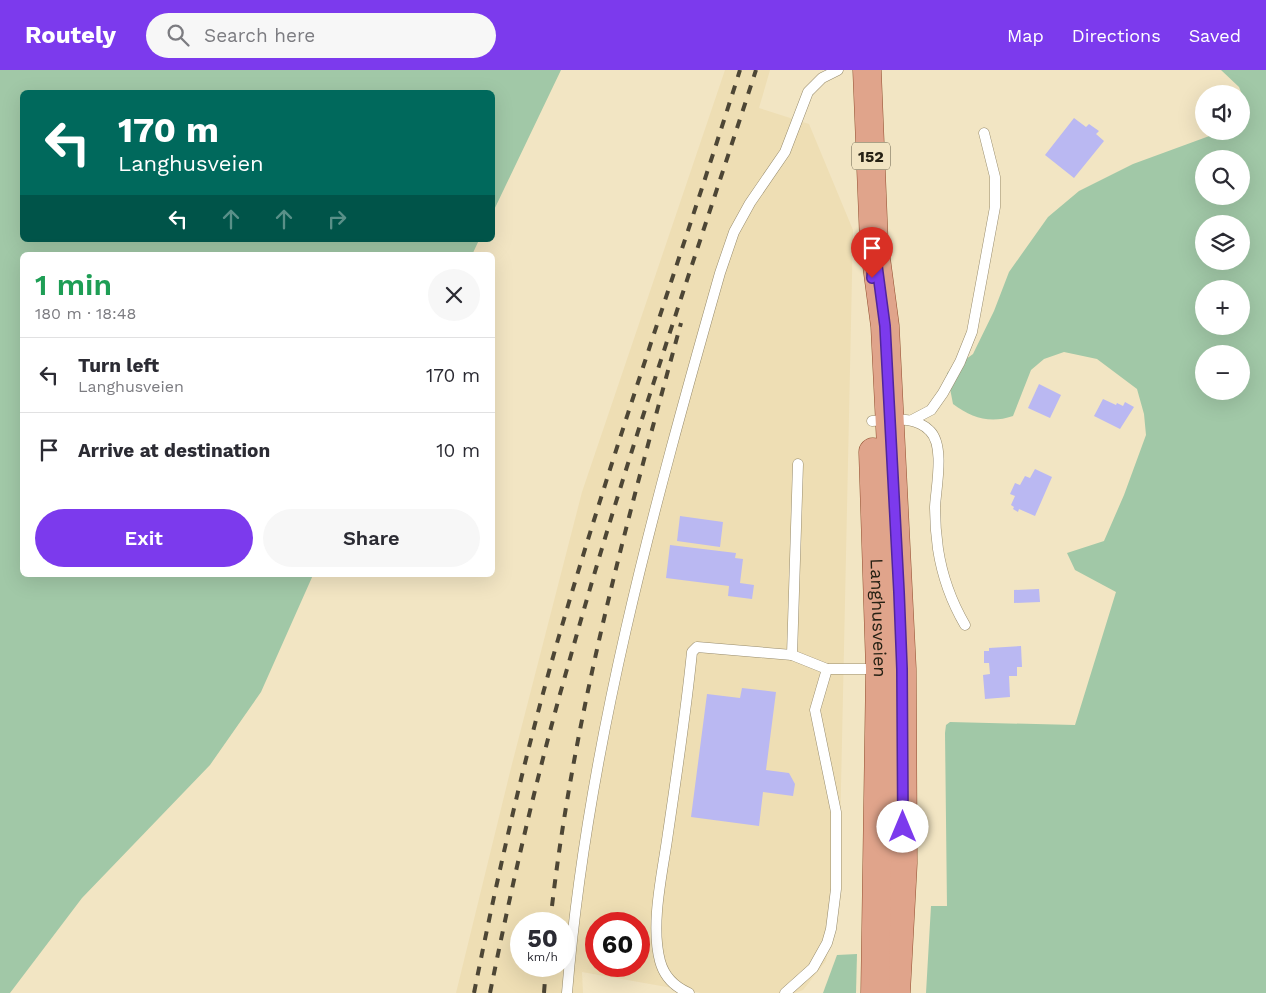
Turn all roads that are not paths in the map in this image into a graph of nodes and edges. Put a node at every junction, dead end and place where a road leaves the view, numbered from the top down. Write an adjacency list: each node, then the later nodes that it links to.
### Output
1 (838, 70): 10 (lane)
2 (867, 70): 4 (main road, Langhusveien / 152)
3 (984, 133): 4 (lane)
4 (891, 420): 6 (lane); 9 (main road, Langhusveien / 152)
5 (798, 464): 7 (lane)
6 (965, 624)
7 (792, 655): 8 (lane); 11 (lane)
8 (827, 669): 9 (lane); 12 (lane)
9 (891, 669): 13 (main road, Langhusveien / 152); 14 (main road, Langhusveien / 152)
10 (567, 993)
11 (689, 993)
12 (785, 993)
13 (875, 993)
14 (896, 993)

